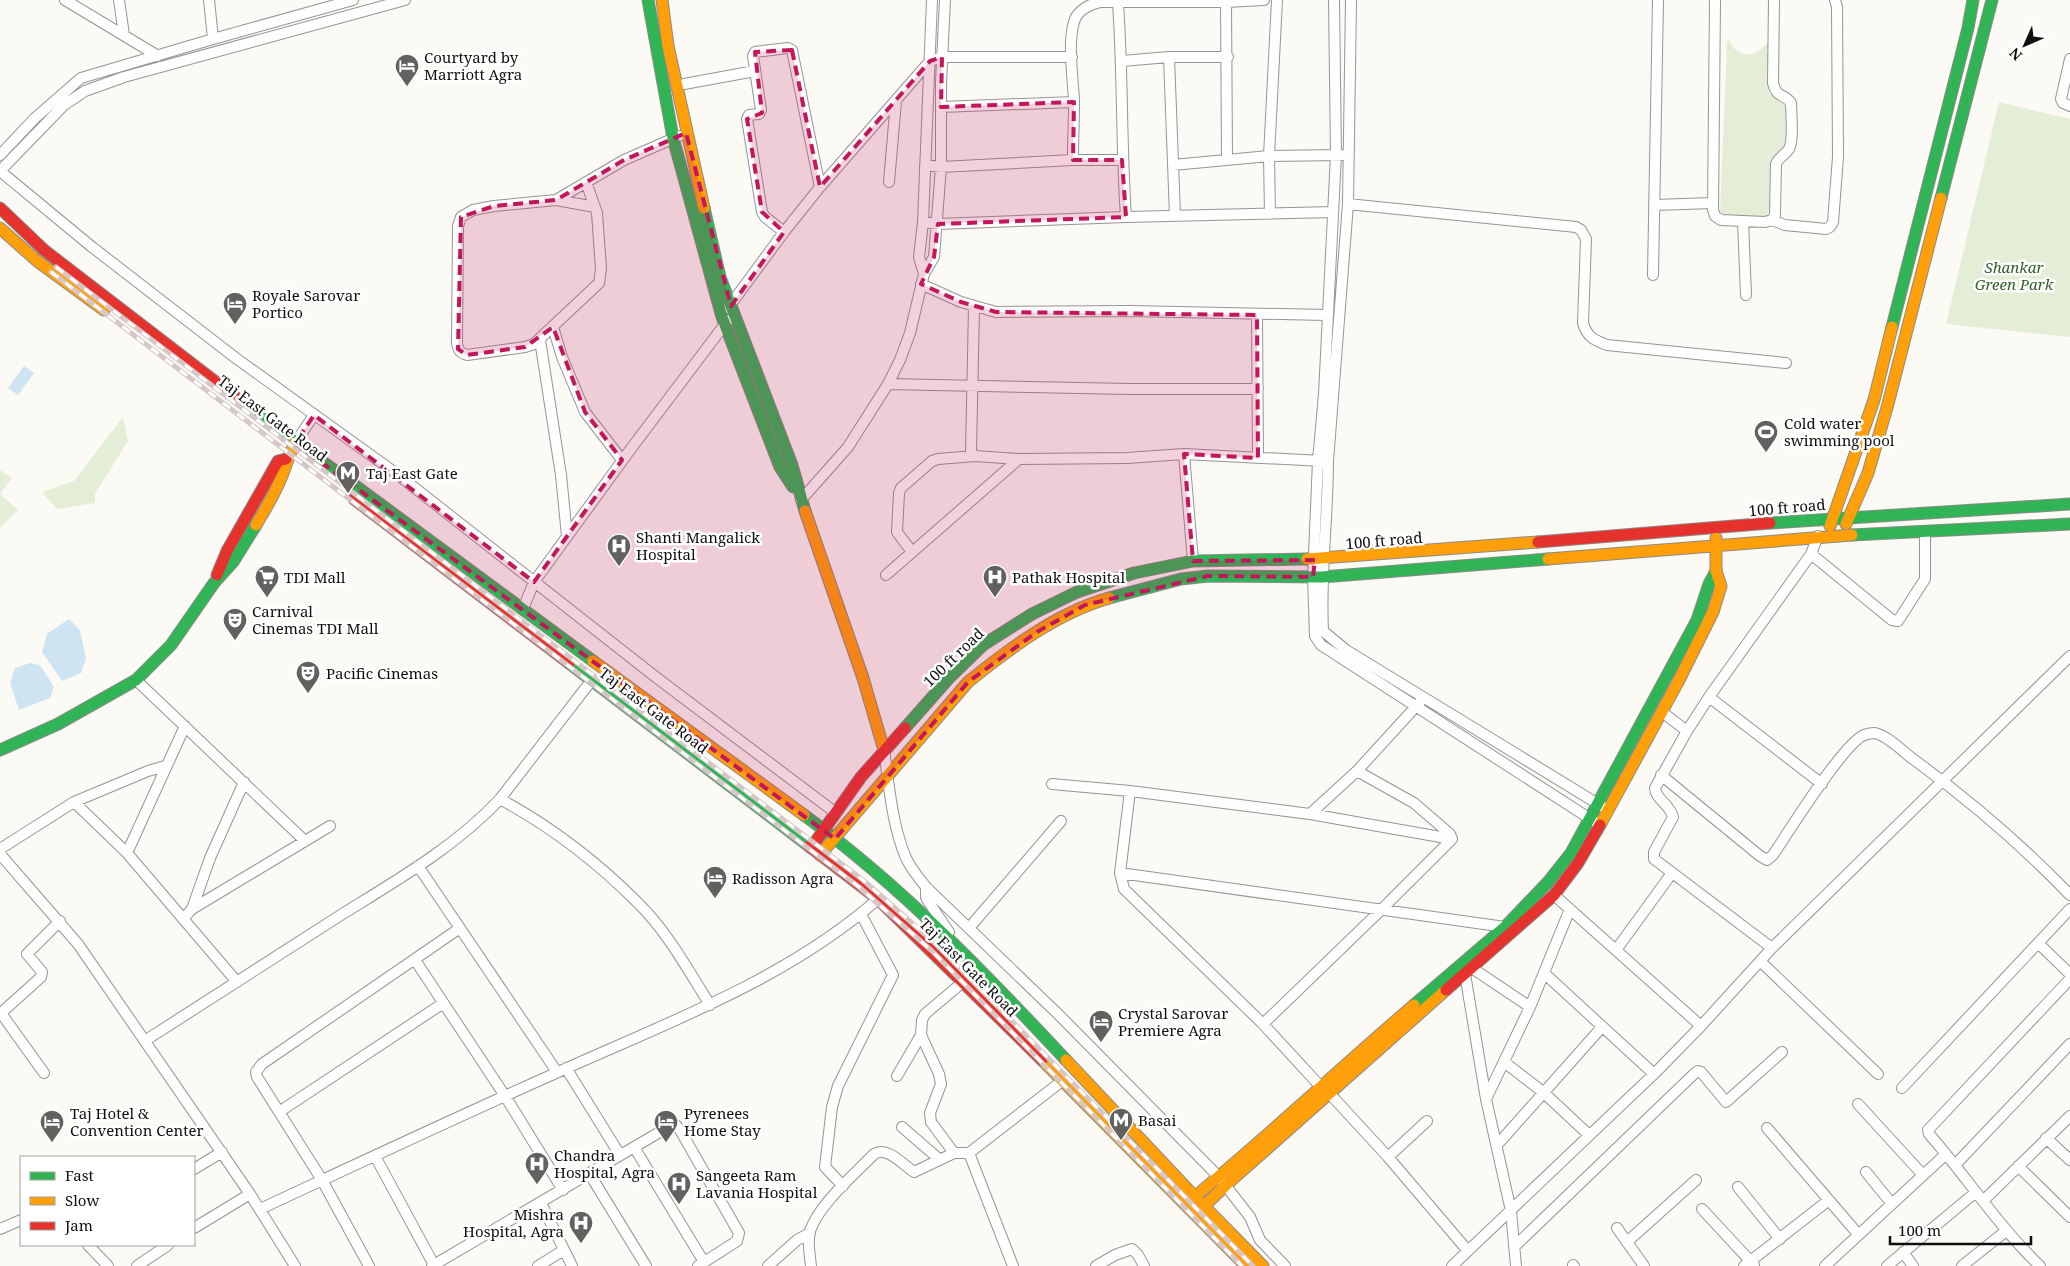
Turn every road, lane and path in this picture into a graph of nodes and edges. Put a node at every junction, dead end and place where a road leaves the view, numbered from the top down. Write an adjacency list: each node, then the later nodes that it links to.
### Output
1 (66, 0): 23 (street)
2 (119, 0): 23 (street)
3 (209, 0): 24 (street)
4 (353, 0): 24 (street)
5 (406, 0): 51 (street)
6 (648, 0): 40 (main road)
7 (662, 0): 39 (main road)
8 (932, 0): 31 (street)
9 (945, 0): 26 (street)
10 (1264, 0): 20 (street)
11 (1277, 0): 44 (street)
12 (1334, 0): 42 (street)
13 (1351, 0): 43 (street)
14 (1658, 0): 58 (street)
15 (1715, 0): 56 (street)
16 (1774, 0): 65 (street)
17 (1834, 0): 65 (street)
18 (1973, 0): 95 (main road)
19 (1992, 0): 96 (main road)
20 (1226, 2): 21 (street); 29 (street)
21 (1118, 3): 22 (street); 32 (street)
22 (1085, 4): 27 (street)
23 (124, 35): 25 (street)
24 (213, 39): 25 (street)
25 (158, 56): 41 (street)
26 (942, 57): 27 (street); 31 (street); 38 (street)
27 (1072, 57): 36 (street)
28 (1169, 57): 29 (street); 32 (street); 48 (street)
29 (1228, 57): 45 (street)
30 (2070, 59): 37 (street)
31 (930, 61): 35 (street); 49 (street)
32 (1122, 61): 47 (street)
33 (755, 71): 34 (street); 54 (street); 70 (street)
34 (684, 84)
35 (896, 101): 53 (street); 54 (street)
36 (1074, 102): 38 (street); 46 (street)
37 (2070, 106)
38 (941, 107): 50 (street)
39 (686, 133): 40 (street); 75 (main road)
40 (673, 138): 52 (street); 78 (main road)
41 (0, 155)
42 (1336, 155): 43 (street); 44 (street); 61 (street)
43 (1350, 155): 57 (street)
44 (1270, 156): 45 (street); 62 (street)
45 (1227, 159): 48 (street)
46 (1072, 160): 47 (street); 50 (street)
47 (1122, 160): 64 (street)
48 (1173, 164): 63 (street)
49 (925, 165): 50 (street); 67 (street)
50 (941, 167): 68 (street)
51 (0, 171): 85 (street)
52 (586, 182): 55 (street); 59 (street)
53 (889, 182)
54 (820, 187): 70 (street)
55 (556, 200): 59 (street); 80 (street)
56 (1714, 203): 58 (street); 66 (street)
57 (1348, 204): 81 (street); 92 (street)
58 (1654, 204): 71 (street)
59 (595, 207): 79 (street)
60 (0, 208): 86 (main road)
61 (1333, 212): 62 (street); 77 (street)
62 (1270, 214): 63 (street)
63 (1176, 216): 64 (street)
64 (1126, 217): 68 (street)
65 (1772, 220): 66 (street)
66 (1743, 221): 73 (street)
67 (923, 222): 68 (street); 72 (street)
68 (938, 224): 72 (street)
69 (0, 228): 86 (main road, Taj East Gate Road)
70 (784, 232): 75 (street)
71 (1653, 275)
72 (923, 279): 74 (street); 82 (street)
73 (1746, 295)
74 (974, 307): 76 (street); 83 (street)
75 (732, 309): 78 (street); 93 (main road)
76 (1257, 314): 77 (street); 84 (street)
77 (1327, 315): 92 (street)
78 (723, 320): 90 (street); 93 (main road)
79 (553, 327): 80 (street); 90 (street)
80 (540, 340): 101 (street)
81 (1786, 363)
82 (888, 384): 83 (street); 93 (street)
83 (971, 385): 84 (street); 88 (street)
84 (1258, 389): 89 (street)
85 (314, 415): 86 (street); 111 (street)
86 (291, 451): 112 (main road); 114 (main road); 115 (main road, Taj East Gate Road)
87 (1184, 454): 89 (street); 91 (street); 107 (street)
88 (975, 456): 91 (street); 104 (street)
89 (1258, 458): 92 (street)
90 (622, 460): 101 (street)
91 (1018, 460): 104 (street)
92 (1323, 461): 106 (street)
93 (801, 500): 123 (main road)
94 (2070, 504): 96 (main road, 100 ft road)
95 (1834, 518): 96 (main road, 100 ft road); 98 (main road, 100 ft road); 102 (main road)
96 (1849, 518): 100 (main road)
97 (2070, 524): 99 (main road, 100 ft road)
98 (1715, 528): 103 (main road); 106 (main road, 100 ft road)
99 (1924, 532): 100 (main road, 100 ft road); 105 (street)
100 (1840, 535): 102 (main road, 100 ft road)
101 (567, 536): 111 (street)
102 (1822, 536): 103 (main road, 100 ft road); 105 (street)
103 (1716, 545): 108 (main road); 110 (main road, 100 ft road)
104 (912, 552): 109 (street)
105 (1811, 554): 116 (street)
106 (1319, 560): 107 (main road, 100 ft road); 110 (street)
107 (1193, 561): 123 (main road, 100 ft road)
108 (1716, 571): 119 (main road); 135 (main road)
109 (886, 575)
110 (1318, 577): 117 (street); 118 (street); 127 (main road, 100 ft road)
111 (534, 582): 112 (street); 137 (street)
112 (523, 609): 143 (main road)
113 (2070, 656): 128 (street)
114 (136, 680): 120 (street); 122 (main road)
115 (591, 681): 133 (street); 148 (main road, Taj East Gate Road)
116 (1709, 697): 121 (street); 131 (street)
117 (1423, 698): 118 (street); 135 (street)
118 (1415, 706): 125 (street); 139 (street)
119 (1662, 712): 121 (street); 136 (main road)
120 (185, 726): 124 (street); 129 (street)
121 (1687, 731): 126 (street)
122 (0, 750)
123 (884, 750): 127 (street); 137 (main road, 100 ft road)
124 (165, 766): 134 (street); 149 (street)
125 (1358, 771): 138 (street); 144 (street)
126 (1661, 775): 131 (street); 153 (street)
127 (888, 778): 145 (main road, 100 ft road); 154 (street)
128 (1942, 781): 131 (street); 156 (street); 169 (street)
129 (244, 782): 146 (street); 159 (street)
130 (1052, 784): 132 (street)
131 (1822, 784)
132 (1130, 791): 138 (street); 152 (street)
133 (500, 799): 151 (street); 181 (street)
134 (74, 802): 147 (street); 149 (street)
135 (1597, 804): 136 (street); 139 (main road)
136 (1608, 810): 141 (main road)
137 (836, 812): 143 (main road, 100 ft road)
138 (1310, 814): 144 (street)
139 (1590, 818): 141 (street); 165 (main road)
140 (1061, 821): 167 (street)
141 (1600, 825): 155 (main road)
142 (330, 826): 146 (street)
143 (824, 830): 145 (main road); 148 (main road, 100 ft road)
144 (1452, 838): 160 (street)
145 (835, 839): 148 (main road, 100 ft road); 176 (main road)
146 (305, 841): 159 (street)
147 (0, 849)
148 (815, 851): 157 (main road, Taj East Gate Road)
149 (127, 853): 163 (street)
150 (0, 854): 164 (street)
151 (418, 866): 166 (street); 178 (street)
152 (1120, 873): 160 (street); 184 (street)
153 (1672, 873): 169 (street); 170 (street)
154 (926, 887): 167 (street); 176 (street)
155 (1554, 895): 161 (street); 173 (main road)
156 (2070, 895)
157 (878, 899): 162 (street); 179 (main road, Taj East Gate Road)
158 (2070, 908): 168 (street)
159 (192, 909): 163 (street)
160 (1382, 909): 165 (street); 184 (street)
161 (1570, 909): 170 (street); 174 (street)
162 (861, 914): 181 (street); 232 (street)
163 (183, 919): 178 (street)
164 (60, 921): 183 (street); 188 (street)
165 (1505, 927): 198 (main road)
166 (460, 928): 171 (street); 192 (street)
167 (969, 928): 231 (street)
168 (2038, 943): 175 (street); 199 (street)
169 (1772, 948): 172 (street)
170 (1616, 950): 185 (street)
171 (415, 960): 180 (street); 205 (street)
172 (1760, 961): 185 (street); 195 (street)
173 (1469, 971): 182 (street); 201 (main road); 203 (street)
174 (1544, 973): 182 (street); 186 (street)
175 (2070, 974)
176 (990, 978): 237 (main road)
177 (2070, 979): 217 (street)
178 (237, 982): 188 (street)
179 (963, 982): 187 (street); 197 (main road, Taj East Gate Road)
180 (442, 1004): 202 (street); 205 (street)
181 (710, 1005): 192 (street)
182 (1530, 1007): 191 (street)
183 (1, 1012): 193 (street)
184 (1263, 1024): 198 (street)
185 (1701, 1026): 194 (street)
186 (1602, 1027): 194 (street); 200 (street)
187 (921, 1035): 196 (street); 215 (street)
188 (146, 1040): 214 (street)
189 (2070, 1044): 223 (street)
190 (1782, 1052): 260 (street)
191 (1504, 1062): 200 (street); 203 (street)
192 (562, 1070): 202 (street); 218 (street)
193 (44, 1073)
194 (1654, 1074): 210 (street)
195 (1878, 1074)
196 (897, 1076)
197 (1062, 1081): 216 (street); 241 (main road, Taj East Gate Road)
198 (1320, 1086): 231 (main road)
199 (1902, 1088)
200 (1544, 1092): 210 (street); 212 (street)
201 (1330, 1094): 220 (street); 231 (main road)
202 (505, 1096): 219 (street); 234 (street)
203 (1486, 1099): 212 (street)
204 (1858, 1104): 228 (street)
205 (279, 1112): 229 (street)
206 (2070, 1116): 211 (street)
207 (1428, 1121): 220 (street)
208 (902, 1127): 221 (street)
209 (1767, 1128): 238 (street)
210 (1589, 1135): 246 (street)
211 (2046, 1138): 222 (street); 224 (street)
212 (1496, 1145): 246 (street)
213 (634, 1147): 218 (street); 264 (street); 264 (street)
214 (222, 1152): 225 (street); 236 (street)
215 (954, 1153): 216 (street); 221 (street)
216 (969, 1153): 277 (street)
217 (1946, 1154): 223 (street); 228 (street)
218 (620, 1155): 227 (street)
219 (375, 1156): 229 (street); 265 (street)
220 (1388, 1157): 262 (street)
221 (939, 1159): 232 (street)
222 (2070, 1160)
223 (1956, 1164): 235 (street)
224 (2018, 1166): 239 (street); 248 (street)
225 (195, 1168)
226 (1866, 1172): 242 (street)
227 (589, 1173): 234 (street); 274 (street)
228 (1923, 1175): 242 (street)
229 (322, 1180): 244 (street); 271 (street)
230 (1696, 1180): 257 (street)
231 (1222, 1181): 237 (main road); 243 (main road); 282 (street)
232 (844, 1186): 254 (street)
233 (1738, 1187): 256 (street)
234 (563, 1190): 240 (street)
235 (1976, 1192): 239 (street); 263 (street)
236 (250, 1194): 244 (street); 250 (street)
237 (1195, 1197): 241 (main road); 243 (main road)
238 (1830, 1200): 255 (street); 256 (street)
239 (1983, 1201): 253 (street)
240 (540, 1203): 261 (street); 265 (street)
241 (1186, 1204): 247 (main road, Taj East Gate Road)
242 (1892, 1204): 255 (street)
243 (1204, 1206): 247 (main road); 281 (main road)
244 (260, 1208): 270 (street)
245 (1702, 1209): 266 (street)
246 (1511, 1211): 260 (street); 262 (street)
247 (1195, 1214): 280 (main road, Taj East Gate Road)
248 (2070, 1217)
249 (20, 1220): 251 (street)
250 (195, 1227)
251 (0, 1228)
252 (1617, 1228): 257 (street)
253 (2006, 1231): 267 (street); 289 (street)
254 (810, 1233): 275 (street); 276 (street)
255 (1858, 1234): 286 (street)
256 (1780, 1239): 266 (street)
257 (1627, 1242): 285 (street)
258 (89, 1246): 268 (street)
259 (167, 1246): 269 (street)
260 (1514, 1247): 284 (street)
261 (564, 1250): 272 (street); 273 (street)
262 (1468, 1251): 283 (street)
263 (1903, 1252): 287 (street); 288 (street)
264 (701, 1264)
265 (433, 1265)
266 (1749, 1265)
267 (1966, 1265)
268 (108, 1266)
269 (137, 1266)
270 (295, 1266)
271 (369, 1266)
272 (538, 1266)
273 (572, 1266)
274 (646, 1266)
275 (768, 1266)
276 (811, 1266)
277 (1012, 1266)
278 (1096, 1266): 279 (street)
279 (1144, 1266)
280 (1246, 1266)
281 (1263, 1266)
282 (1285, 1266)
283 (1452, 1266)
284 (1516, 1266)
285 (1644, 1266)
286 (1825, 1266)
287 (1887, 1266)
288 (1913, 1266)
289 (2040, 1266)

